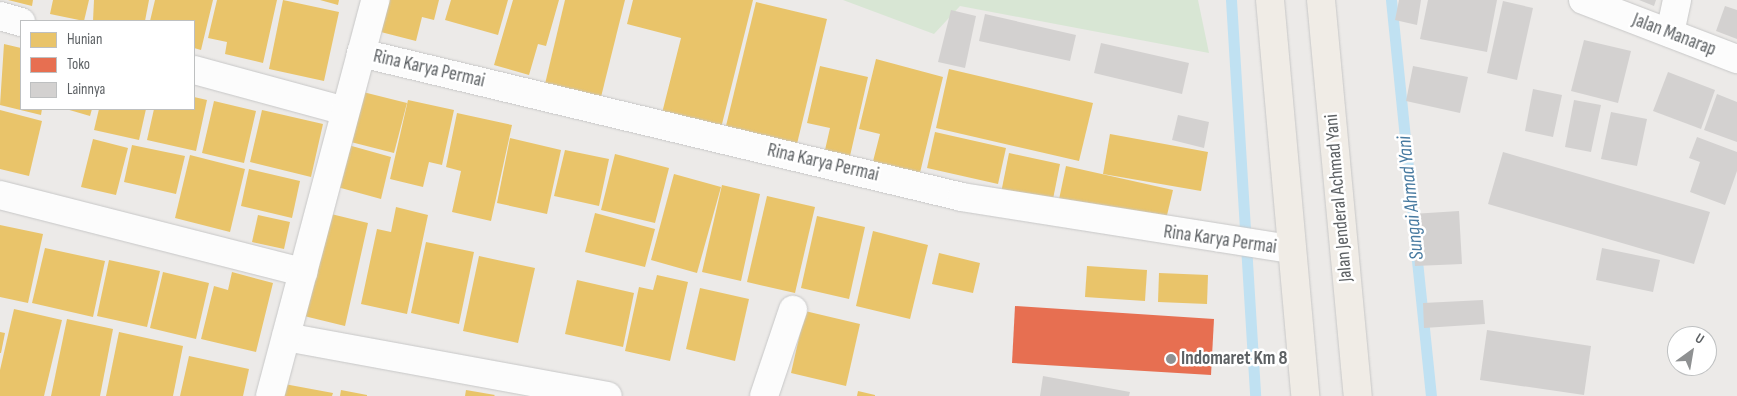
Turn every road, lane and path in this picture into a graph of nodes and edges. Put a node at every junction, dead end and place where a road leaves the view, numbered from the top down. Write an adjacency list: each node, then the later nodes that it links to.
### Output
1 (375, 0): 9 (street)
2 (1270, 0): 14 (highway)
3 (1321, 0): 22 (highway, Jalan Jenderal Achmad Yani)
4 (1583, 0): 8 (street, Jalan Manarap)
5 (1677, 0): 8 (street)
6 (0, 16): 7 (street)
7 (20, 22)
8 (1670, 33): 10 (street, Jalan Manarap)
9 (361, 53): 12 (street); 14 (street, Rina Karya Permai)
10 (1737, 59)
11 (195, 70): 12 (street)
12 (345, 111): 15 (street)
13 (0, 195): 15 (street)
14 (1289, 249): 21 (highway)
15 (303, 272): 17 (street)
16 (793, 310): 20 (street)
17 (286, 337): 18 (street); 19 (street)
18 (270, 396)
19 (608, 396)
20 (764, 396)
21 (1305, 396)
22 (1358, 396)

